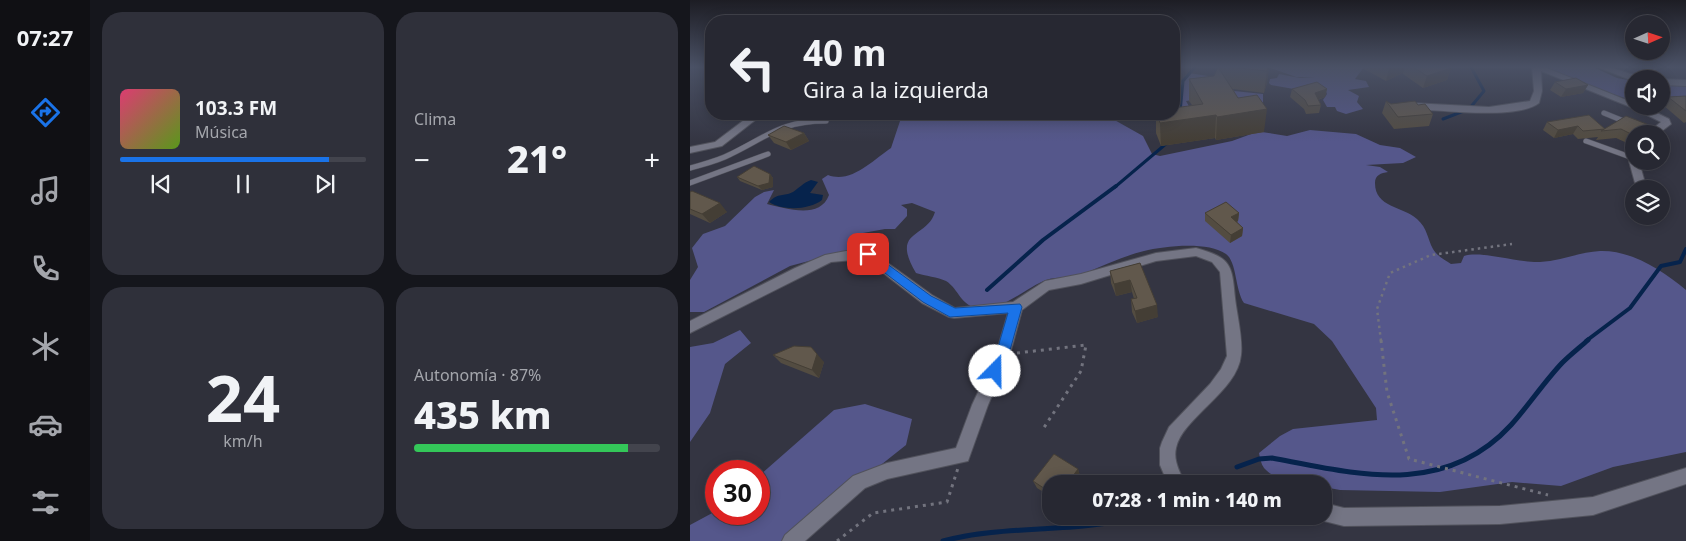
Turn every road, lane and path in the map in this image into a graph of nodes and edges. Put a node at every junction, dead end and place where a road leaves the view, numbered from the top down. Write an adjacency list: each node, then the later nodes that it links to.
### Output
1 (1538, 92): 4 (street)
2 (1601, 92): 3 (street)
3 (1625, 102)
4 (1406, 106)
5 (1604, 113): 9 (lane)
6 (1654, 115): 10 (street)
7 (750, 120): 12 (street)
8 (826, 121): 15 (lane)
9 (1628, 122)
10 (1664, 125)
11 (1586, 141): 14 (lane)
12 (690, 150)
13 (768, 154): 16 (lane)
14 (1625, 156)
15 (690, 168)
16 (690, 183)
17 (1512, 244): 25 (path)
18 (1016, 307): 19 (street); 20 (street); 23 (street)
19 (690, 326)
20 (1003, 354): 21 (path); 22 (street)
21 (1043, 429)
22 (962, 455): 27 (street); 28 (path)
23 (1173, 475)
24 (1686, 476): 26 (street)
25 (1554, 496)
26 (1332, 514)
27 (791, 541)
28 (837, 541)

